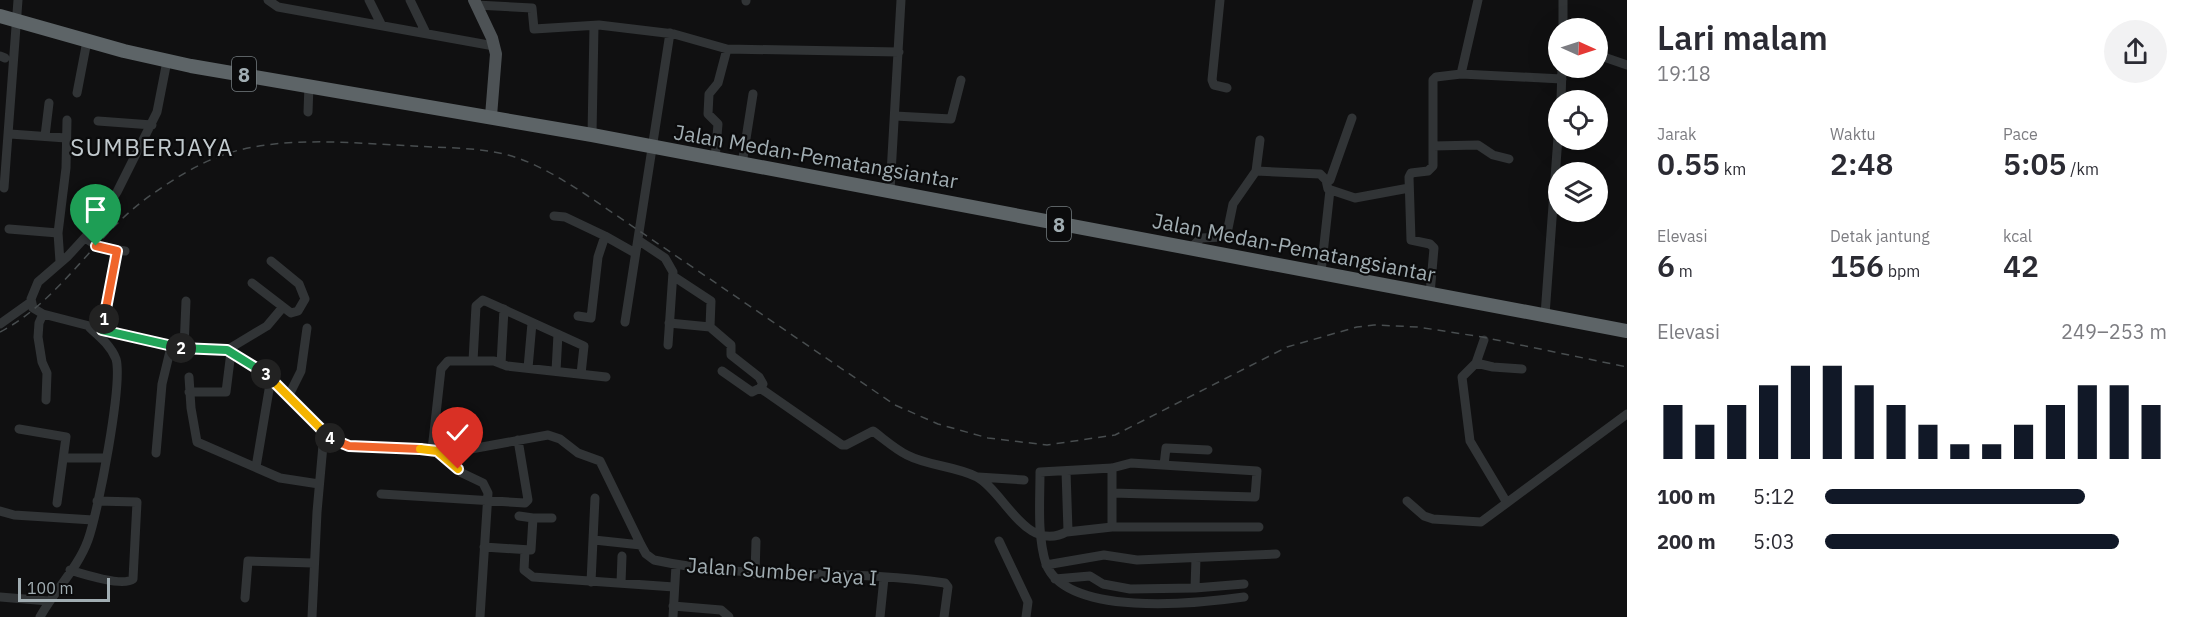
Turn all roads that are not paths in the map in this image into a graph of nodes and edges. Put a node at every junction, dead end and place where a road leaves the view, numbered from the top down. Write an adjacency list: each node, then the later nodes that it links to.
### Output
1 (18, 0): 10 (street)
2 (268, 0): 12 (street)
3 (369, 0): 12 (street)
4 (410, 0): 15 (street)
5 (901, 0): 20 (street)
6 (1220, 0): 28 (street)
7 (1478, 0): 24 (street)
8 (1563, 0): 11 (street)
9 (475, 2): 14 (street); 18 (main road)
10 (5, 18): 13 (street); 17 (highway, Jalan Medan-Pematangsiantar / 8); 40 (street)
11 (1563, 18)
12 (381, 24): 15 (street)
13 (0, 26)
14 (594, 26): 16 (street); 41 (street)
15 (425, 31): 18 (street)
16 (670, 33): 19 (street); 46 (street)
17 (87, 41): 22 (highway, Jalan Medan-Pematangsiantar / 8); 30 (street)
18 (494, 46): 34 (main road)
19 (727, 49): 20 (street); 48 (street)
20 (899, 52): 35 (street)
21 (1608, 58): 23 (street)
22 (167, 61): 27 (highway, Jalan Medan-Pematangsiantar / 8); 39 (street)
23 (1627, 65)
24 (1461, 74): 25 (street); 45 (street)
25 (1562, 79): 29 (street)
26 (961, 80): 35 (street)
27 (309, 85): 33 (street); 34 (highway, Jalan Medan-Pematangsiantar / 8)
28 (1227, 88)
29 (1561, 90)
30 (77, 93)
31 (753, 94): 50 (street)
32 (49, 103): 42 (street)
33 (308, 112)
34 (492, 116): 41 (highway, Jalan Medan-Pematangsiantar / 8)
35 (895, 116): 55 (street)
36 (1352, 118): 52 (street)
37 (67, 120): 43 (street)
38 (98, 121): 39 (street)
39 (152, 125): 60 (street)
40 (9, 134): 42 (street); 53 (street)
41 (592, 135): 46 (highway, Jalan Medan-Pematangsiantar / 8)
42 (45, 136): 43 (street)
43 (66, 138): 58 (street)
44 (1260, 140): 51 (street)
45 (1433, 146): 49 (street); 54 (street)
46 (654, 148): 48 (highway, Jalan Medan-Pematangsiantar / 8); 61 (street)
47 (1557, 150): 75 (street)
48 (715, 159): 50 (highway, Jalan Medan-Pematangsiantar / 8)
49 (1509, 159)
50 (742, 164): 55 (highway, Jalan Medan-Pematangsiantar / 8)
51 (1256, 171): 52 (street); 62 (street)
52 (1328, 185): 54 (street); 66 (street)
53 (4, 188)
54 (1409, 188): 69 (street)
55 (890, 191): 62 (highway, Jalan Medan-Pematangsiantar / 8)
56 (554, 216): 59 (street)
57 (9, 229): 58 (street)
58 (58, 233): 65 (street)
59 (605, 236): 63 (street); 76 (street)
60 (85, 238): 65 (street); 84 (street)
61 (638, 240): 63 (street); 67 (street)
62 (1192, 247): 66 (highway, Jalan Medan-Pematangsiantar / 8)
63 (635, 253): 77 (street)
64 (271, 261): 72 (street)
65 (60, 262): 71 (street)
66 (1321, 273): 69 (highway, Jalan Medan-Pematangsiantar / 8)
67 (673, 276): 79 (street); 82 (street)
68 (252, 283): 72 (street)
69 (1430, 294): 75 (highway, Jalan Medan-Pematangsiantar / 8)
70 (186, 301): 90 (street)
71 (31, 302): 74 (street); 80 (street)
72 (283, 307): 91 (street)
73 (504, 309): 78 (street); 92 (street); 94 (street)
74 (43, 314): 81 (street); 106 (street)
75 (1545, 315): 85 (highway, Jalan Medan-Pematangsiantar / 8)
76 (578, 316)
77 (625, 322)
78 (532, 323): 86 (street); 95 (street)
79 (669, 323): 82 (street); 88 (street)
80 (0, 324)
81 (86, 325): 84 (street); 117 (street)
82 (710, 327): 103 (street)
83 (307, 328): 105 (street)
84 (102, 330): 89 (street)
85 (1627, 331)
86 (558, 334): 97 (street); 99 (street)
87 (1484, 340): 93 (street)
88 (668, 345)
89 (171, 347): 90 (street); 115 (street)
90 (184, 348): 91 (street)
91 (229, 351): 102 (street); 104 (street)
92 (473, 361): 94 (street); 114 (street)
93 (1476, 363): 96 (street); 132 (street)
94 (501, 364): 95 (street)
95 (528, 368): 97 (street)
96 (1522, 369)
97 (556, 371): 99 (street)
98 (722, 371): 103 (street)
99 (581, 374): 101 (street)
100 (189, 377): 104 (street)
101 (606, 377)
102 (271, 378): 105 (street); 119 (street)
103 (760, 388): 122 (street)
104 (189, 392): 119 (street)
105 (289, 395): 109 (street)
106 (46, 400)
107 (1627, 414): 132 (street)
108 (19, 429): 116 (street)
109 (324, 434): 114 (street, Jalan Sumber Jaya I); 124 (street)
110 (518, 440): 114 (street, Jalan Sumber Jaya I); 130 (street); 145 (street, Jalan Sumber Jaya I)
111 (1156, 447): 112 (street)
112 (1166, 448): 113 (street); 118 (street)
113 (1208, 450)
114 (434, 451): 130 (street)
115 (156, 453)
116 (65, 458): 117 (street); 131 (street)
117 (106, 458): 128 (street)
118 (1164, 465): 120 (street); 126 (street)
119 (256, 467): 124 (street)
120 (1112, 468): 121 (street); 126 (street)
121 (1066, 471): 140 (street); 141 (street)
122 (978, 477): 123 (street); 141 (street)
123 (1024, 480)
124 (319, 484): 151 (street)
125 (381, 494): 130 (street)
126 (1112, 494): 138 (street)
127 (596, 498): 142 (street)
128 (97, 501): 137 (street); 154 (street)
129 (1407, 501): 132 (street)
130 (487, 502): 146 (street)
131 (57, 503)
132 (1507, 503)
133 (0, 511): 137 (street)
134 (519, 516): 135 (street)
135 (533, 518): 136 (street); 147 (street)
136 (552, 518)
137 (93, 520): 154 (street)
138 (1112, 527): 139 (street); 140 (street)
139 (1259, 527)
140 (1067, 532): 141 (street)
141 (1040, 534): 153 (street)
142 (594, 540): 145 (street); 158 (street)
143 (756, 541): 155 (street)
144 (999, 541): 175 (street)
145 (641, 545): 152 (street, Jalan Sumber Jaya I)
146 (484, 547): 147 (street); 170 (street)
147 (525, 550): 158 (street)
148 (1276, 554): 150 (street)
149 (622, 556): 159 (street)
150 (1196, 558): 153 (street); 162 (street)
151 (314, 563): 165 (street); 169 (street)
152 (676, 565): 155 (street, Jalan Sumber Jaya I); 161 (street)
153 (1046, 565): 157 (street)
154 (70, 570): 166 (street)
155 (755, 574): 156 (street, Jalan Sumber Jaya I)
156 (884, 578): 173 (street); 174 (street, Jalan Sumber Jaya I)
157 (1055, 579): 162 (street); 164 (street)
158 (591, 582): 159 (street)
159 (621, 584): 161 (street)
160 (1244, 584): 162 (street)
161 (674, 587): 167 (street)
162 (1195, 588)
163 (0, 597): 166 (street)
164 (1244, 597)
165 (244, 598)
166 (48, 601): 168 (street)
167 (673, 606): 171 (street); 172 (street)
168 (40, 617)
169 (312, 617)
170 (480, 617)
171 (673, 617)
172 (729, 617)
173 (880, 617)
174 (944, 617)
175 (1026, 617)

